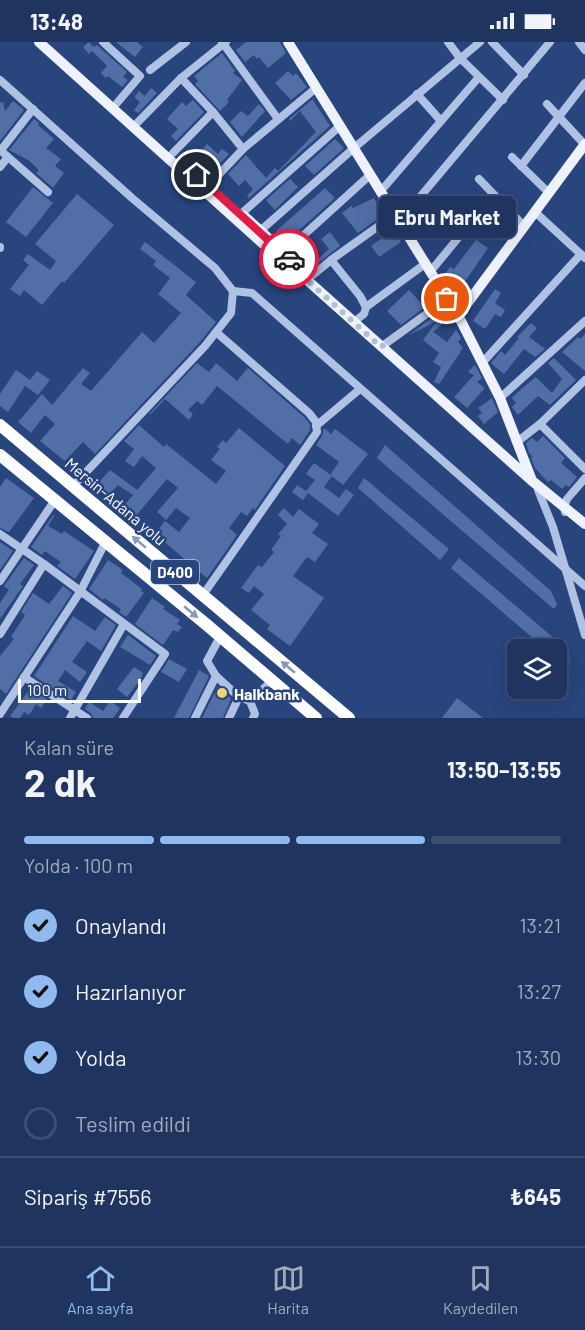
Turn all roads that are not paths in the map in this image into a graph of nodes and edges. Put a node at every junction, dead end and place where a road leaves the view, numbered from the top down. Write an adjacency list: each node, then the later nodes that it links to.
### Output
1 (39, 42): 56 (main road)
2 (49, 42): 23 (main road)
3 (103, 42): 23 (street)
4 (186, 42): 14 (street)
5 (448, 42): 13 (street)
6 (480, 42): 13 (street)
7 (492, 42): 15 (street)
8 (550, 42): 15 (street)
9 (579, 42): 12 (street)
10 (224, 43): 17 (street); 28 (street)
11 (291, 43): 20 (main road)
12 (585, 50)
13 (460, 58): 16 (street); 21 (street)
14 (150, 70)
15 (524, 75): 22 (street)
16 (479, 77): 22 (street); 29 (street)
17 (181, 78): 26 (street); 30 (street)
18 (0, 80): 25 (street)
19 (585, 83): 27 (street)
20 (316, 88): 28 (street); 31 (main road)
21 (417, 94): 29 (street); 33 (street)
22 (503, 100): 49 (street)
23 (117, 103): 30 (main road)
24 (547, 104): 27 (street)
25 (33, 109): 35 (street); 57 (street)
26 (213, 112): 34 (street); 36 (street)
27 (558, 116): 32 (street); 39 (street)
28 (278, 119): 34 (street)
29 (441, 121): 44 (street)
30 (138, 122): 36 (main road)
31 (340, 126): 33 (main road); 47 (street)
32 (585, 145): 45 (main road)
33 (354, 148): 40 (main road); 51 (street)
34 (243, 149): 42 (street)
35 (3, 152): 38 (street); 43 (street)
36 (173, 153): 42 (main road)
37 (512, 157): 39 (street)
38 (0, 166)
39 (521, 166): 45 (street)
40 (370, 175): 44 (main road); 52 (street)
41 (479, 179): 50 (street)
42 (209, 185): 47 (main road)
43 (48, 192)
44 (380, 192): 49 (main road)
45 (549, 193): 46 (main road)
46 (535, 212): 50 (main road); 53 (street)
47 (241, 213): 51 (main road)
48 (477, 215): 55 (street)
49 (397, 218): 54 (street); 55 (main road)
50 (524, 226): 60 (main road)
51 (260, 231): 52 (main road)
52 (284, 253): 56 (main road)
53 (583, 256): 65 (street)
54 (331, 260): 56 (street); 59 (street)
55 (428, 268): 58 (main road); 59 (street)
56 (307, 280): 62 (main road)
57 (233, 291): 63 (street); 67 (street)
58 (447, 299): 60 (main road); 64 (street)
59 (366, 307): 62 (street)
60 (458, 316): 65 (main road)
61 (585, 321): 68 (street)
62 (354, 322): 64 (main road)
63 (216, 332): 71 (street); 77 (street)
64 (381, 347): 76 (main road)
65 (483, 362): 68 (main road)
66 (585, 380): 69 (street)
67 (360, 389): 71 (street); 87 (street)
68 (500, 398): 72 (main road)
69 (540, 424): 72 (street); 74 (street)
70 (0, 425): 77 (highway, Mersin-Adana yolu / D400)
71 (316, 426): 91 (street)
72 (517, 442): 76 (main road)
73 (0, 455): 79 (highway, D400)
74 (585, 469)
75 (585, 478): 80 (street)
76 (531, 480): 78 (main road); 80 (main road)
77 (72, 487): 91 (highway, Mersin-Adana yolu / D400, one-way to 77)
78 (538, 490): 80 (main road); 87 (street)
79 (55, 500): 84 (highway, D400); 85 (street)
80 (565, 510): 81 (main road); 82 (main road)
81 (585, 524)
82 (585, 530)
83 (0, 534): 85 (street)
84 (106, 541): 90 (street); 95 (highway, D400, one-way to 95)
85 (20, 549): 86 (street); 88 (street)
86 (44, 564): 90 (street); 93 (street)
87 (566, 569): 89 (street); 94 (street)
88 (0, 581)
89 (585, 586)
90 (80, 592): 92 (street); 97 (street)
91 (203, 595): 110 (highway, Mersin-Adana yolu / D400, one-way to 91)
92 (124, 624): 101 (street); 105 (street)
93 (0, 634)
94 (585, 635)
95 (220, 637): 96 (street); 98 (highway, D400)
96 (216, 676): 99 (street); 106 (street)
97 (24, 677): 101 (street); 102 (street)
98 (272, 681): 100 (street); 109 (highway, D400)
99 (239, 697): 100 (street); 107 (street)
100 (250, 701): 108 (street)
101 (76, 710): 103 (street); 104 (street)
102 (0, 714)
103 (70, 718)
104 (87, 718)
105 (123, 718)
106 (195, 718)
107 (229, 718)
108 (253, 718)
109 (316, 718)
110 (349, 718)

